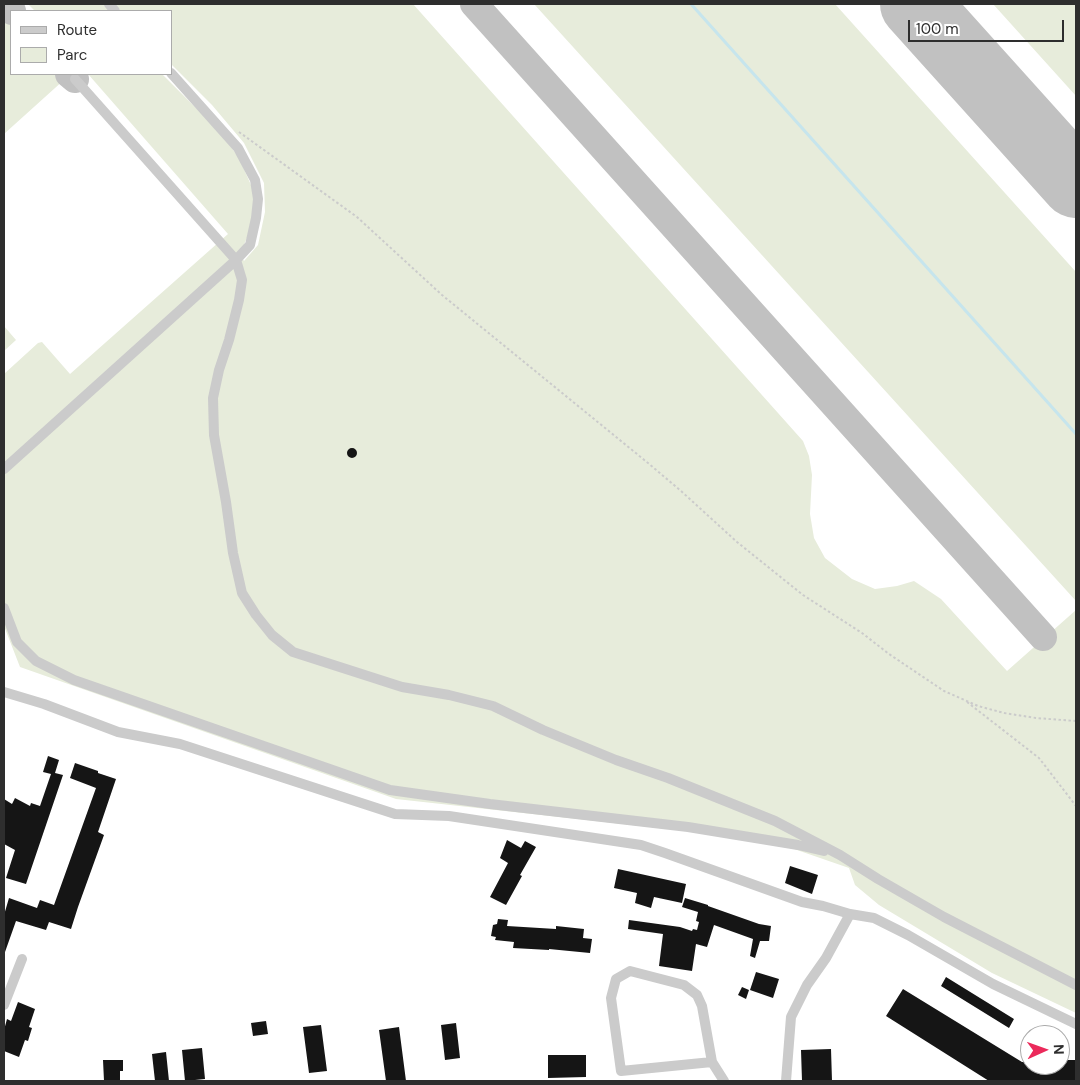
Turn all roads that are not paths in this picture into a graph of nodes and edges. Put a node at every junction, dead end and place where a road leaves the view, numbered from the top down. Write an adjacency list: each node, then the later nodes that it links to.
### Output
1 (172, 74): 3 (lane)
2 (75, 79): 3 (lane)
3 (236, 260): 4 (lane); 7 (lane)
4 (4, 470)
5 (4, 608): 7 (lane)
6 (4, 692): 8 (lane)
7 (840, 855): 10 (lane)
8 (850, 914): 12 (lane); 16 (lane)
9 (22, 960): 11 (lane)
10 (1076, 985)
11 (4, 1005)
12 (1076, 1024)
13 (712, 1062): 14 (lane); 14 (lane); 15 (lane)
14 (621, 1076)
15 (724, 1081)
16 (786, 1081)

